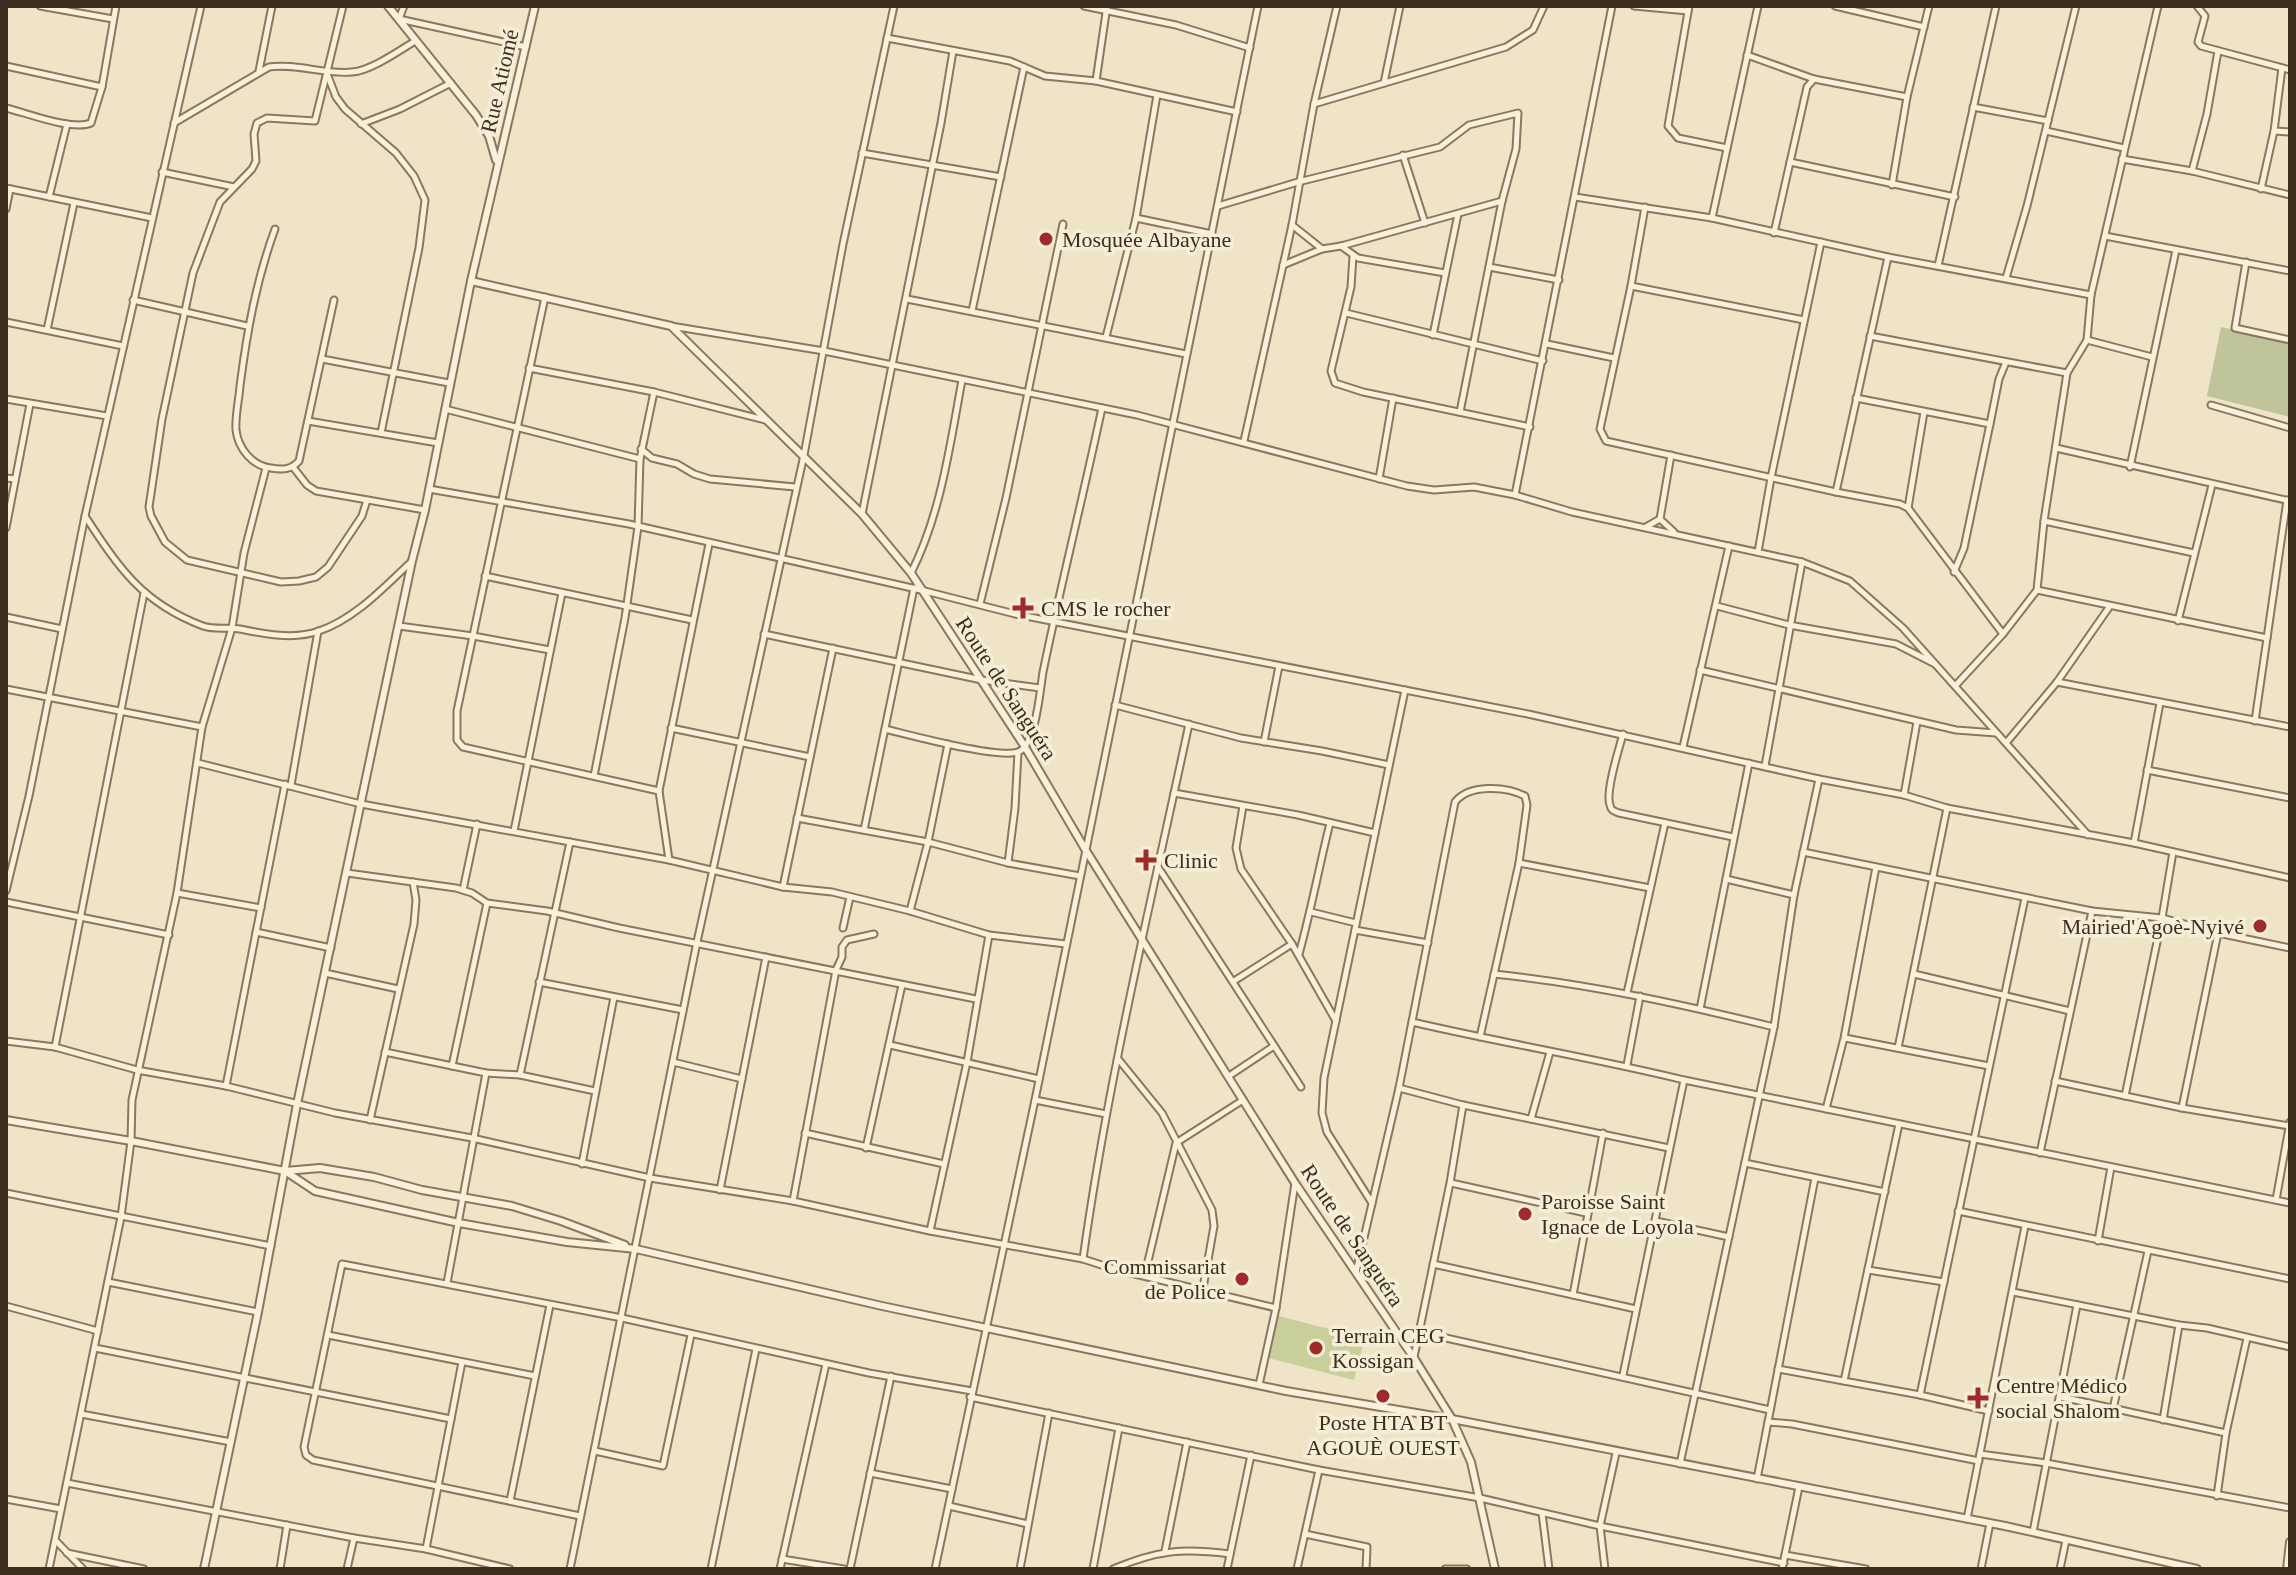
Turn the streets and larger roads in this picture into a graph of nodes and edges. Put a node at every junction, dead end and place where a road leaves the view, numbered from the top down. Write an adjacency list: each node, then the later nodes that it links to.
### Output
1 (40, 6): 26 (street)
2 (116, 6): 26 (street)
3 (201, 6): 54 (street)
4 (272, 6): 41 (street)
5 (343, 6): 39 (street)
6 (388, 6): 27 (street)
7 (404, 6): 27 (street)
8 (535, 6): 31 (street, Rue Atiomé)
9 (894, 6): 29 (street)
10 (1084, 6): 24 (street)
11 (1258, 6): 32 (street)
12 (1337, 6): 49 (street)
13 (1400, 6): 45 (street)
14 (1544, 6): 45 (street)
15 (1612, 6): 78 (street)
16 (1634, 6): 25 (street)
17 (1758, 6): 35 (street)
18 (1835, 6): 28 (street)
19 (1929, 6): 28 (street)
20 (1996, 6): 50 (street)
21 (2076, 6): 53 (street)
22 (2158, 6): 61 (street)
23 (2197, 6): 34 (street)
24 (1106, 8): 32 (street); 43 (street)
25 (1689, 9): 60 (street)
26 (114, 19): 46 (street)
27 (399, 19): 30 (street); 31 (street)
28 (1924, 27): 48 (street)
29 (887, 37): 33 (street); 62 (street)
30 (415, 41): 39 (street); 44 (street)
31 (526, 47): 66 (street, Rue Atiomé)
32 (1250, 48): 52 (street)
33 (953, 51): 37 (street); 67 (street)
34 (2218, 51): 38 (street); 68 (street)
35 (1747, 55): 42 (street); 60 (street)
36 (6, 66): 46 (street)
37 (1024, 67): 43 (street); 70 (street)
38 (2282, 68): 40 (street); 58 (street)
39 (326, 70): 41 (street); 56 (street); 73 (street)
40 (2290, 70)
41 (259, 72): 54 (street)
42 (1814, 79): 48 (street); 65 (street)
43 (1096, 81): 47 (street)
44 (451, 83): 56 (street); 66 (street)
45 (1384, 83): 49 (street)
46 (102, 87): 55 (street)
47 (1157, 95): 52 (street); 87 (street)
48 (1907, 97): 72 (street)
49 (1314, 104): 71 (street)
50 (1973, 107): 53 (street); 79 (street)
51 (6, 108): 55 (street)
52 (1237, 112): 82 (street)
53 (2048, 121): 57 (street)
54 (173, 123): 69 (street)
55 (67, 124): 77 (street)
56 (361, 124): 143 (street)
57 (2046, 131): 61 (street); 108 (street)
58 (2274, 131): 59 (street); 75 (street)
59 (2290, 132)
60 (1727, 148): 88 (street)
61 (2124, 148): 64 (street)
62 (862, 153): 67 (street); 134 (street)
63 (1403, 155): 71 (street); 80 (street); 89 (street)
64 (2122, 159): 68 (street); 95 (street)
65 (1790, 162): 72 (street); 93 (street)
66 (497, 163): 110 (street)
67 (932, 167): 70 (street); 114 (street)
68 (2192, 171): 75 (street)
69 (162, 172): 73 (street); 86 (street)
70 (1001, 177): 117 (street)
71 (1298, 182): 82 (street); 91 (street)
72 (1892, 185): 79 (street)
73 (234, 187): 118 (street)
74 (8, 188): 77 (street); 84 (street)
75 (2261, 189): 76 (street)
76 (2290, 195)
77 (49, 197): 81 (street)
78 (1575, 197): 83 (street); 109 (street)
79 (1955, 197): 104 (street)
80 (1502, 201): 85 (street); 105 (street)
81 (74, 203): 86 (street); 125 (street)
82 (1218, 206): 94 (street)
83 (1645, 207): 88 (street); 111 (street)
84 (6, 209)
85 (1458, 213): 89 (street); 107 (street)
86 (152, 218): 115 (street)
87 (1136, 218): 94 (street); 128 (street)
88 (1712, 218): 93 (street)
89 (1425, 223): 97 (street)
90 (1063, 224): 122 (street)
91 (1292, 225): 98 (street); 103 (street)
92 (275, 229): 123 (street)
93 (1774, 233): 96 (street)
94 (1212, 234): 135 (street)
95 (2105, 236): 99 (street); 112 (street)
96 (1821, 242): 101 (street); 120 (street)
97 (1341, 246): 98 (street); 100 (street)
98 (1322, 249): 103 (street)
99 (2176, 250): 102 (street); 136 (street)
100 (1353, 256): 107 (street); 119 (street)
101 (1888, 257): 104 (street); 127 (street)
102 (2246, 262): 106 (street); 130 (street)
103 (1283, 265): 167 (street)
104 (1938, 266): 108 (street)
105 (1489, 267): 109 (street); 131 (street)
106 (2290, 271)
107 (1445, 273): 126 (street)
108 (2006, 278): 112 (street)
109 (1559, 280): 132 (street)
110 (471, 281): 113 (street); 146 (street)
111 (1631, 286): 120 (street); 137 (street)
112 (2091, 295): 129 (street)
113 (545, 297): 124 (street); 142 (street)
114 (907, 299): 117 (street); 141 (street)
115 (133, 300): 118 (street); 133 (street)
116 (334, 300): 138 (street)
117 (972, 311): 122 (street)
118 (185, 312): 123 (street); 206 (street)
119 (1346, 313): 126 (street); 149 (street)
120 (1804, 320): 178 (street)
121 (6, 322): 125 (street)
122 (1042, 325): 128 (street); 148 (street)
123 (247, 326): 176 (street)
124 (671, 326): 134 (street); 159 (street, Route de Sanguéra)
125 (47, 330): 133 (street)
126 (1433, 335): 131 (street)
127 (1870, 336): 140 (street); 150 (street)
128 (1106, 337): 135 (street)
129 (2087, 340): 136 (street); 144 (street)
130 (2290, 340)
131 (1473, 344): 139 (street); 156 (street)
132 (1547, 344): 137 (street); 139 (street)
133 (123, 346): 158 (street)
134 (824, 351): 141 (street); 171 (street)
135 (1186, 354): 161 (street)
136 (2152, 357): 175 (street)
137 (1614, 358): 172 (street)
138 (322, 359): 143 (street); 160 (street)
139 (1543, 361): 164 (street)
140 (2006, 362): 144 (street); 162 (street)
141 (893, 367): 145 (street); 191 (street)
142 (529, 368): 147 (street); 163 (street)
143 (394, 371): 146 (street); 166 (street)
144 (2067, 373): 169 (street)
145 (962, 380): 148 (street); 208 (street)
146 (449, 383): 155 (street)
147 (654, 392): 159 (street); 170 (street)
148 (1028, 394): 154 (street); 214 (street)
149 (1393, 398): 156 (street); 180 (street)
150 (1856, 398): 157 (street); 184 (street)
151 (6, 399): 152 (street)
152 (30, 404): 158 (street); 179 (street)
153 (2211, 405): 165 (street)
154 (1102, 408): 161 (street); 220 (street)
155 (445, 409): 163 (street); 168 (street)
156 (1460, 412): 164 (street)
157 (1924, 412): 162 (street); 189 (street)
158 (107, 416): 192 (street)
159 (765, 420): 171 (street, Route de Sanguéra)
160 (308, 421): 166 (street); 174 (street)
161 (1172, 423): 167 (street); 230 (street)
162 (1990, 424): 207 (street)
163 (516, 427): 173 (street); 188 (street)
164 (1530, 427): 185 (street)
165 (2290, 428)
166 (381, 433): 168 (street)
167 (1244, 441): 180 (street)
168 (438, 443): 183 (street)
169 (2056, 448): 175 (street); 194 (street)
170 (641, 449): 173 (street); 182 (street)
171 (804, 455): 182 (street); 191 (street, Route de Sanguéra)
172 (1671, 455): 178 (street); 193 (street)
173 (640, 459): 195 (street)
174 (293, 467): 176 (street); 186 (street)
175 (2130, 467): 181 (street)
176 (266, 468): 206 (street)
177 (6, 478): 179 (street)
178 (1771, 478): 184 (street); 201 (street)
179 (15, 479): 196 (street)
180 (1379, 479): 185 (street)
181 (2212, 485): 187 (street); 202 (street)
182 (795, 487): 203 (street)
183 (429, 489): 188 (street); 190 (street)
184 (1836, 492): 189 (street)
185 (1515, 495): 197 (street)
186 (367, 500): 190 (street); 206 (street)
187 (2289, 500): 232 (street)
188 (500, 503): 195 (street); 209 (street)
189 (1908, 508): 207 (street)
190 (425, 510): 204 (street)
191 (862, 514): 208 (street, Route de Sanguéra)
192 (85, 516): 212 (street); 225 (street)
193 (1660, 519): 197 (street); 198 (street)
194 (2044, 521): 202 (street); 211 (street)
195 (638, 527): 199 (street); 217 (street)
196 (6, 528)
197 (1645, 528): 198 (street)
198 (1674, 533): 200 (street)
199 (709, 544): 203 (street); 219 (street)
200 (1729, 546): 201 (street); 215 (street)
201 (1758, 552): 205 (street)
202 (2194, 553): 221 (street)
203 (780, 558): 210 (street); 227 (street)
204 (412, 561): 223 (street); 226 (street)
205 (1802, 562): 222 (street); 231 (street)
206 (241, 571): 224 (street)
207 (1954, 572): 228 (street)
208 (911, 573): 210 (street, Route de Sanguéra)
209 (485, 576): 213 (street); 229 (street)
210 (917, 589): 214 (street); 236 (street); 240 (street, Route de Sanguéra)
211 (2037, 590): 216 (street); 228 (street)
212 (144, 593): 224 (street); 250 (street)
213 (562, 593): 217 (street); 235 (street)
214 (980, 604): 220 (street)
215 (1717, 606): 222 (street); 239 (street)
216 (2110, 606): 221 (street); 241 (street)
217 (626, 607): 219 (street); 274 (street)
218 (6, 617): 225 (street)
219 (692, 620): 256 (street)
220 (1053, 620): 230 (street); 243 (street)
221 (2178, 621): 232 (street)
222 (1789, 625): 233 (street); 246 (street)
223 (399, 626): 229 (street); 281 (street)
224 (232, 628): 226 (street); 254 (street)
225 (62, 629): 247 (street)
226 (318, 631): 276 (street)
227 (764, 634): 234 (street); 260 (street)
228 (2003, 634): 242 (street)
229 (473, 636): 235 (street); 269 (street)
230 (1130, 637): 237 (street); 249 (street)
231 (1913, 637): 233 (street); 238 (street)
232 (2267, 638): 252 (street)
233 (1903, 647): 238 (street)
234 (833, 648): 236 (street); 267 (street)
235 (550, 650): 269 (street)
236 (899, 662): 240 (street); 257 (street)
237 (1279, 666): 245 (street); 261 (street)
238 (1939, 667): 242 (street)
239 (1700, 670): 246 (street); 265 (street)
240 (982, 680): 243 (street); 264 (street, Route de Sanguéra)
241 (2057, 682): 248 (street); 262 (street)
242 (1956, 685): 258 (street)
243 (1040, 688): 264 (street)
244 (6, 689): 247 (street)
245 (1405, 690): 259 (street); 271 (street)
246 (1779, 691): 251 (street); 272 (street)
247 (49, 698): 250 (street); 314 (street)
248 (2160, 703): 252 (street); 273 (street)
249 (1115, 705): 253 (street); 296 (street)
250 (121, 710): 254 (street); 327 (street)
251 (1917, 721): 258 (street); 279 (street)
252 (2255, 721): 255 (street)
253 (1189, 724): 261 (street); 278 (street)
254 (202, 727): 268 (street)
255 (2290, 727)
256 (671, 728): 260 (street); 277 (street)
257 (885, 729): 263 (street); 288 (street)
258 (1997, 733): 262 (street)
259 (1623, 734): 265 (street); 286 (street)
260 (741, 742): 267 (street); 305 (street)
261 (1264, 742): 271 (street)
262 (2006, 743): 291 (street)
263 (948, 744): 266 (street); 294 (street)
264 (1025, 747): 266 (street); 296 (street, Route de Sanguéra)
265 (1683, 747): 270 (street)
266 (1018, 752): 300 (street)
267 (810, 757): 284 (street)
268 (198, 763): 276 (street); 315 (street)
269 (527, 763): 274 (street); 289 (street)
270 (1749, 763): 272 (street); 292 (street)
271 (1389, 765): 290 (street)
272 (1765, 766): 275 (street)
273 (2147, 770): 280 (street); 295 (street)
274 (594, 776): 277 (street)
275 (1819, 779): 279 (street); 297 (street)
276 (288, 785): 281 (street); 321 (street)
277 (659, 791): 299 (street)
278 (1174, 793): 282 (street); 302 (street)
279 (1904, 795): 283 (street)
280 (2290, 798)
281 (361, 804): 287 (street); 304 (street)
282 (1243, 806): 285 (street); 339 (street)
283 (1947, 808): 291 (street); 309 (street)
284 (797, 818): 288 (street); 311 (street)
285 (1330, 823): 290 (street); 324 (street)
286 (1665, 823): 292 (street); 312 (street)
287 (477, 824): 289 (street); 313 (street)
288 (864, 830): 294 (street)
289 (514, 831): 293 (street)
290 (1375, 833): 328 (street)
291 (2089, 835): 295 (street)
292 (1733, 837): 308 (street)
293 (570, 842): 299 (street); 325 (street)
294 (928, 842): 300 (street); 322 (street)
295 (2134, 843): 298 (street)
296 (1085, 849): 306 (street); 335 (street, Route de Sanguéra)
297 (1803, 852): 303 (street); 316 (street)
298 (2173, 852): 307 (street); 326 (street)
299 (669, 860): 305 (street)
300 (1008, 863): 306 (street)
301 (1519, 863): 312 (street); 337 (street); 346 (street)
302 (1158, 866): 335 (street); 348 (street)
303 (1876, 867): 309 (street); 364 (street)
304 (347, 873): 310 (street); 340 (street)
305 (714, 873): 311 (street); 336 (street)
306 (1080, 876): 338 (street)
307 (2290, 878)
308 (1726, 879): 316 (street); 357 (street)
309 (1932, 879): 318 (street); 347 (street)
310 (413, 882): 313 (street); 351 (street)
311 (783, 887): 317 (street)
312 (1650, 888): 352 (street)
313 (463, 890): 320 (street)
314 (6, 891)
315 (177, 893): 321 (street); 333 (street)
316 (1794, 895): 362 (street)
317 (850, 897): 322 (street); 329 (street)
318 (2025, 898): 323 (street); 354 (street)
319 (6, 902): 327 (street)
320 (487, 903): 325 (street); 375 (street)
321 (261, 908): 330 (street)
322 (910, 911): 334 (street)
323 (2092, 911): 326 (street); 359 (street)
324 (1311, 912): 328 (street); 342 (street)
325 (554, 913): 336 (street); 349 (street)
326 (2162, 918): 331 (street); 391 (street)
327 (82, 919): 333 (street); 368 (street)
328 (1356, 926): 337 (street); 360 (street)
329 (843, 928)
330 (256, 932): 340 (street); 386 (street)
331 (2218, 933): 341 (street); 396 (street)
332 (874, 934): 344 (street)
333 (169, 935): 378 (street)
334 (989, 935): 338 (street); 356 (street)
335 (1140, 939): 372 (street); 381 (street, Route de Sanguéra)
336 (697, 942): 343 (street); 358 (street)
337 (1428, 943): 361 (street)
338 (1066, 944): 383 (street)
339 (1292, 944): 342 (street); 348 (street)
340 (331, 948): 345 (street)
341 (2290, 948)
342 (1298, 956): 360 (street)
343 (766, 957): 344 (street); 382 (street)
344 (836, 970): 350 (street); 404 (street)
345 (325, 973): 351 (street); 394 (street)
346 (1494, 974): 352 (street); 363 (street)
347 (1914, 974): 354 (street); 369 (street)
348 (1234, 981): 367 (street)
349 (539, 982): 355 (street); 380 (street)
350 (902, 985): 356 (street); 366 (street)
351 (398, 989): 370 (street)
352 (1627, 993): 353 (street)
353 (1640, 996): 357 (street); 376 (street)
354 (2003, 996): 359 (street); 377 (street)
355 (614, 997): 358 (street); 389 (street)
356 (976, 999): 374 (street)
357 (1700, 1009): 362 (street)
358 (683, 1010): 373 (street)
359 (2070, 1011): 385 (street)
360 (1336, 1022): 428 (street)
361 (1412, 1022): 363 (street); 388 (street)
362 (1774, 1027): 390 (street)
363 (1480, 1037): 371 (street)
364 (1844, 1038): 369 (street); 397 (street)
365 (6, 1041): 368 (street)
366 (890, 1045): 374 (street); 410 (street)
367 (1274, 1046): 381 (street); 387 (street)
368 (55, 1047): 378 (street)
369 (1898, 1048): 377 (street)
370 (385, 1052): 375 (street); 401 (street)
371 (1550, 1052): 376 (street); 399 (street)
372 (1119, 1060): 398 (street); 409 (street)
373 (673, 1062): 382 (street); 418 (street)
374 (967, 1062): 383 (street); 415 (street)
375 (452, 1066): 379 (street)
376 (1627, 1066): 384 (street)
377 (1989, 1066): 407 (street)
378 (137, 1070): 386 (street); 408 (street)
379 (486, 1073): 380 (street); 406 (street)
380 (520, 1075): 389 (street)
381 (1229, 1076): 393 (street, Route de Sanguéra)
382 (742, 1079): 422 (street)
383 (1039, 1079): 392 (street)
384 (1684, 1080): 390 (street); 411 (street)
385 (2055, 1081): 391 (street); 412 (street)
386 (226, 1086): 394 (street)
387 (1301, 1087)
388 (1399, 1088): 395 (street); 428 (street)
389 (595, 1091): 414 (street)
390 (1760, 1094): 397 (street); 413 (street)
391 (2125, 1096): 396 (street)
392 (1035, 1100): 398 (street); 439 (street)
393 (1243, 1100): 409 (street); 420 (street, Route de Sanguéra)
394 (297, 1104): 401 (street); 417 (street)
395 (1463, 1105): 399 (street); 421 (street)
396 (2182, 1108): 403 (street)
397 (1826, 1109): 402 (street)
398 (1106, 1114): 443 (street)
399 (1531, 1119): 405 (street)
400 (6, 1120): 408 (street)
401 (370, 1120): 406 (street)
402 (1899, 1124): 407 (street); 423 (street)
403 (2290, 1124): 426 (street)
404 (805, 1133): 410 (street); 427 (street)
405 (1603, 1133): 411 (street); 431 (street)
406 (472, 1138): 414 (street); 425 (street)
407 (1973, 1139): 412 (street); 430 (street)
408 (131, 1141): 417 (street); 432 (street)
409 (1176, 1143): 447 (street); 452 (street)
410 (866, 1148): 415 (street)
411 (1669, 1148): 433 (street)
412 (2040, 1153): 416 (street)
413 (1745, 1163): 419 (street); 437 (street)
414 (582, 1164): 418 (street)
415 (944, 1164): 436 (street)
416 (2111, 1167): 426 (street); 438 (street)
417 (285, 1171): 425 (street); 434 (street); 440 (street)
418 (650, 1178): 422 (street); 441 (street)
419 (1815, 1178): 423 (street); 476 (street)
420 (1295, 1183): 446 (street, Route de Sanguéra); 458 (street)
421 (1450, 1183): 431 (street); 444 (street)
422 (720, 1190): 427 (street)
423 (1885, 1192): 445 (street)
424 (6, 1193): 432 (street)
425 (463, 1196): 434 (street); 441 (street)
426 (2276, 1200): 429 (street)
427 (793, 1201): 436 (street)
428 (1372, 1203): 446 (street)
429 (2290, 1203)
430 (1958, 1211): 435 (street); 450 (street)
431 (1586, 1213): 454 (street)
432 (121, 1217): 440 (street); 449 (street)
433 (1656, 1221): 437 (street); 459 (street)
434 (459, 1223): 441 (street); 451 (street)
435 (2026, 1225): 438 (street); 453 (street)
436 (930, 1231): 439 (street)
437 (1729, 1237): 485 (street)
438 (2098, 1241): 442 (street)
439 (1005, 1245): 443 (street); 464 (street)
440 (271, 1246): 460 (street)
441 (636, 1249): 462 (street); 464 (street)
442 (2148, 1251): 448 (street); 461 (street)
443 (1083, 1259): 447 (street)
444 (1433, 1264): 454 (street); 466 (street)
445 (1868, 1270): 450 (street); 481 (street)
446 (1356, 1272): 473 (street, Route de Sanguéra)
447 (1145, 1274): 452 (street)
448 (2290, 1279)
449 (108, 1282): 460 (street); 465 (street)
450 (1944, 1282): 486 (street)
451 (447, 1283): 455 (street); 467 (street)
452 (1203, 1288): 458 (street)
453 (2013, 1292): 456 (street); 490 (street)
454 (1573, 1295): 459 (street)
455 (550, 1305): 462 (street); 479 (street)
456 (2078, 1305): 461 (street); 487 (street)
457 (6, 1306): 465 (street)
458 (1276, 1308): 482 (street)
459 (1636, 1309): 477 (street)
460 (258, 1312): 478 (street)
461 (2133, 1317): 463 (street); 488 (street)
462 (622, 1318): 468 (street); 501 (street)
463 (2179, 1325): 469 (street); 495 (street)
464 (985, 1328): 482 (street); 484 (street)
465 (98, 1331): 471 (street)
466 (1419, 1332): 473 (street); 477 (street)
467 (328, 1335): 474 (street); 483 (street)
468 (691, 1335): 472 (street); 501 (street)
469 (2247, 1338): 470 (street); 498 (street)
470 (2290, 1347)
471 (95, 1348): 478 (street); 492 (street)
472 (756, 1349): 475 (street); 553 (street)
473 (1414, 1358): 494 (street, Route de Sanguéra)
474 (462, 1362): 479 (street); 493 (street)
475 (826, 1364): 480 (street); 540 (street)
476 (1778, 1369): 481 (street); 489 (street)
477 (1623, 1375): 485 (street)
478 (245, 1376): 483 (street); 499 (street)
479 (535, 1376): 517 (street)
480 (891, 1376): 484 (street); 508 (street)
481 (1844, 1381): 486 (street)
482 (1259, 1385): 494 (street)
483 (316, 1392): 493 (street); 511 (street)
484 (971, 1394): 491 (street); 513 (street)
485 (1696, 1394): 489 (street); 506 (street)
486 (1920, 1395): 490 (street)
487 (2061, 1397): 488 (street); 505 (street)
488 (2113, 1409): 495 (street)
489 (1770, 1410): 496 (street)
490 (1989, 1411): 504 (street)
491 (1049, 1413): 497 (street); 526 (street)
492 (81, 1414): 499 (street); 510 (street)
493 (451, 1419): 511 (street)
494 (1452, 1419): 502 (street); 515 (street, Route de Sanguéra)
495 (2163, 1420): 498 (street)
496 (1768, 1422): 504 (street); 509 (street)
497 (1119, 1428): 500 (street); 558 (street)
498 (2226, 1433): 514 (street)
499 (231, 1442): 521 (street)
500 (1187, 1442): 503 (street); 536 (street)
501 (595, 1451): 523 (street)
502 (1616, 1453): 506 (street); 528 (street)
503 (1251, 1455): 507 (street); 538 (street)
504 (1980, 1458): 505 (street); 524 (street)
505 (2046, 1463): 514 (street); 529 (street)
506 (1680, 1465): 509 (street)
507 (1319, 1470): 515 (street); 530 (street)
508 (870, 1473): 513 (street); 555 (street)
509 (1757, 1479): 512 (street)
510 (67, 1483): 520 (street); 521 (street)
511 (438, 1485): 517 (street); 535 (street)
512 (1799, 1487): 524 (street); 539 (street)
513 (952, 1489): 518 (street)
514 (2217, 1496): 519 (street)
515 (1480, 1498): 522 (street); 565 (street, Route de Sanguéra)
516 (6, 1499): 520 (street)
517 (510, 1501): 523 (street)
518 (949, 1506): 526 (street); 556 (street)
519 (2290, 1508)
520 (61, 1509): 533 (street)
521 (215, 1512): 527 (street); 547 (street)
522 (1542, 1513): 528 (street); 566 (street)
523 (580, 1516): 552 (street)
524 (1967, 1519): 525 (street)
525 (1990, 1523): 529 (street); 569 (street)
526 (1028, 1524): 557 (street)
527 (287, 1525): 531 (street); 548 (street)
528 (1600, 1526): 543 (street); 567 (street)
529 (2033, 1532): 532 (street)
530 (1305, 1534): 561 (street); 562 (street)
531 (354, 1538): 535 (street); 549 (street)
532 (2066, 1540): 541 (street); 570 (street)
533 (56, 1541): 537 (street); 544 (street)
534 (2290, 1542): 573 (street)
535 (426, 1549): 542 (street)
536 (1165, 1551): 538 (street); 559 (street)
537 (67, 1553): 545 (street); 546 (street)
538 (1230, 1554): 560 (street)
539 (1785, 1555): 543 (street); 568 (street)
540 (782, 1559): 554 (street); 555 (street)
541 (2150, 1559): 571 (street); 572 (street)
542 (482, 1561): 550 (street); 551 (street)
543 (1783, 1566)
544 (49, 1569)
545 (83, 1569)
546 (144, 1569)
547 (204, 1569)
548 (280, 1569)
549 (347, 1569)
550 (481, 1569)
551 (510, 1569)
552 (570, 1569)
553 (711, 1569)
554 (780, 1569)
555 (847, 1569)
556 (935, 1569)
557 (1020, 1569)
558 (1093, 1569)
559 (1113, 1569)
560 (1227, 1569)
561 (1297, 1569)
562 (1366, 1569)
563 (1445, 1569): 564 (street)
564 (1467, 1569)
565 (1495, 1569)
566 (1549, 1569)
567 (1605, 1569)
568 (1866, 1569)
569 (1981, 1569)
570 (2060, 1569)
571 (2148, 1569)
572 (2197, 1569)
573 (2287, 1569)

